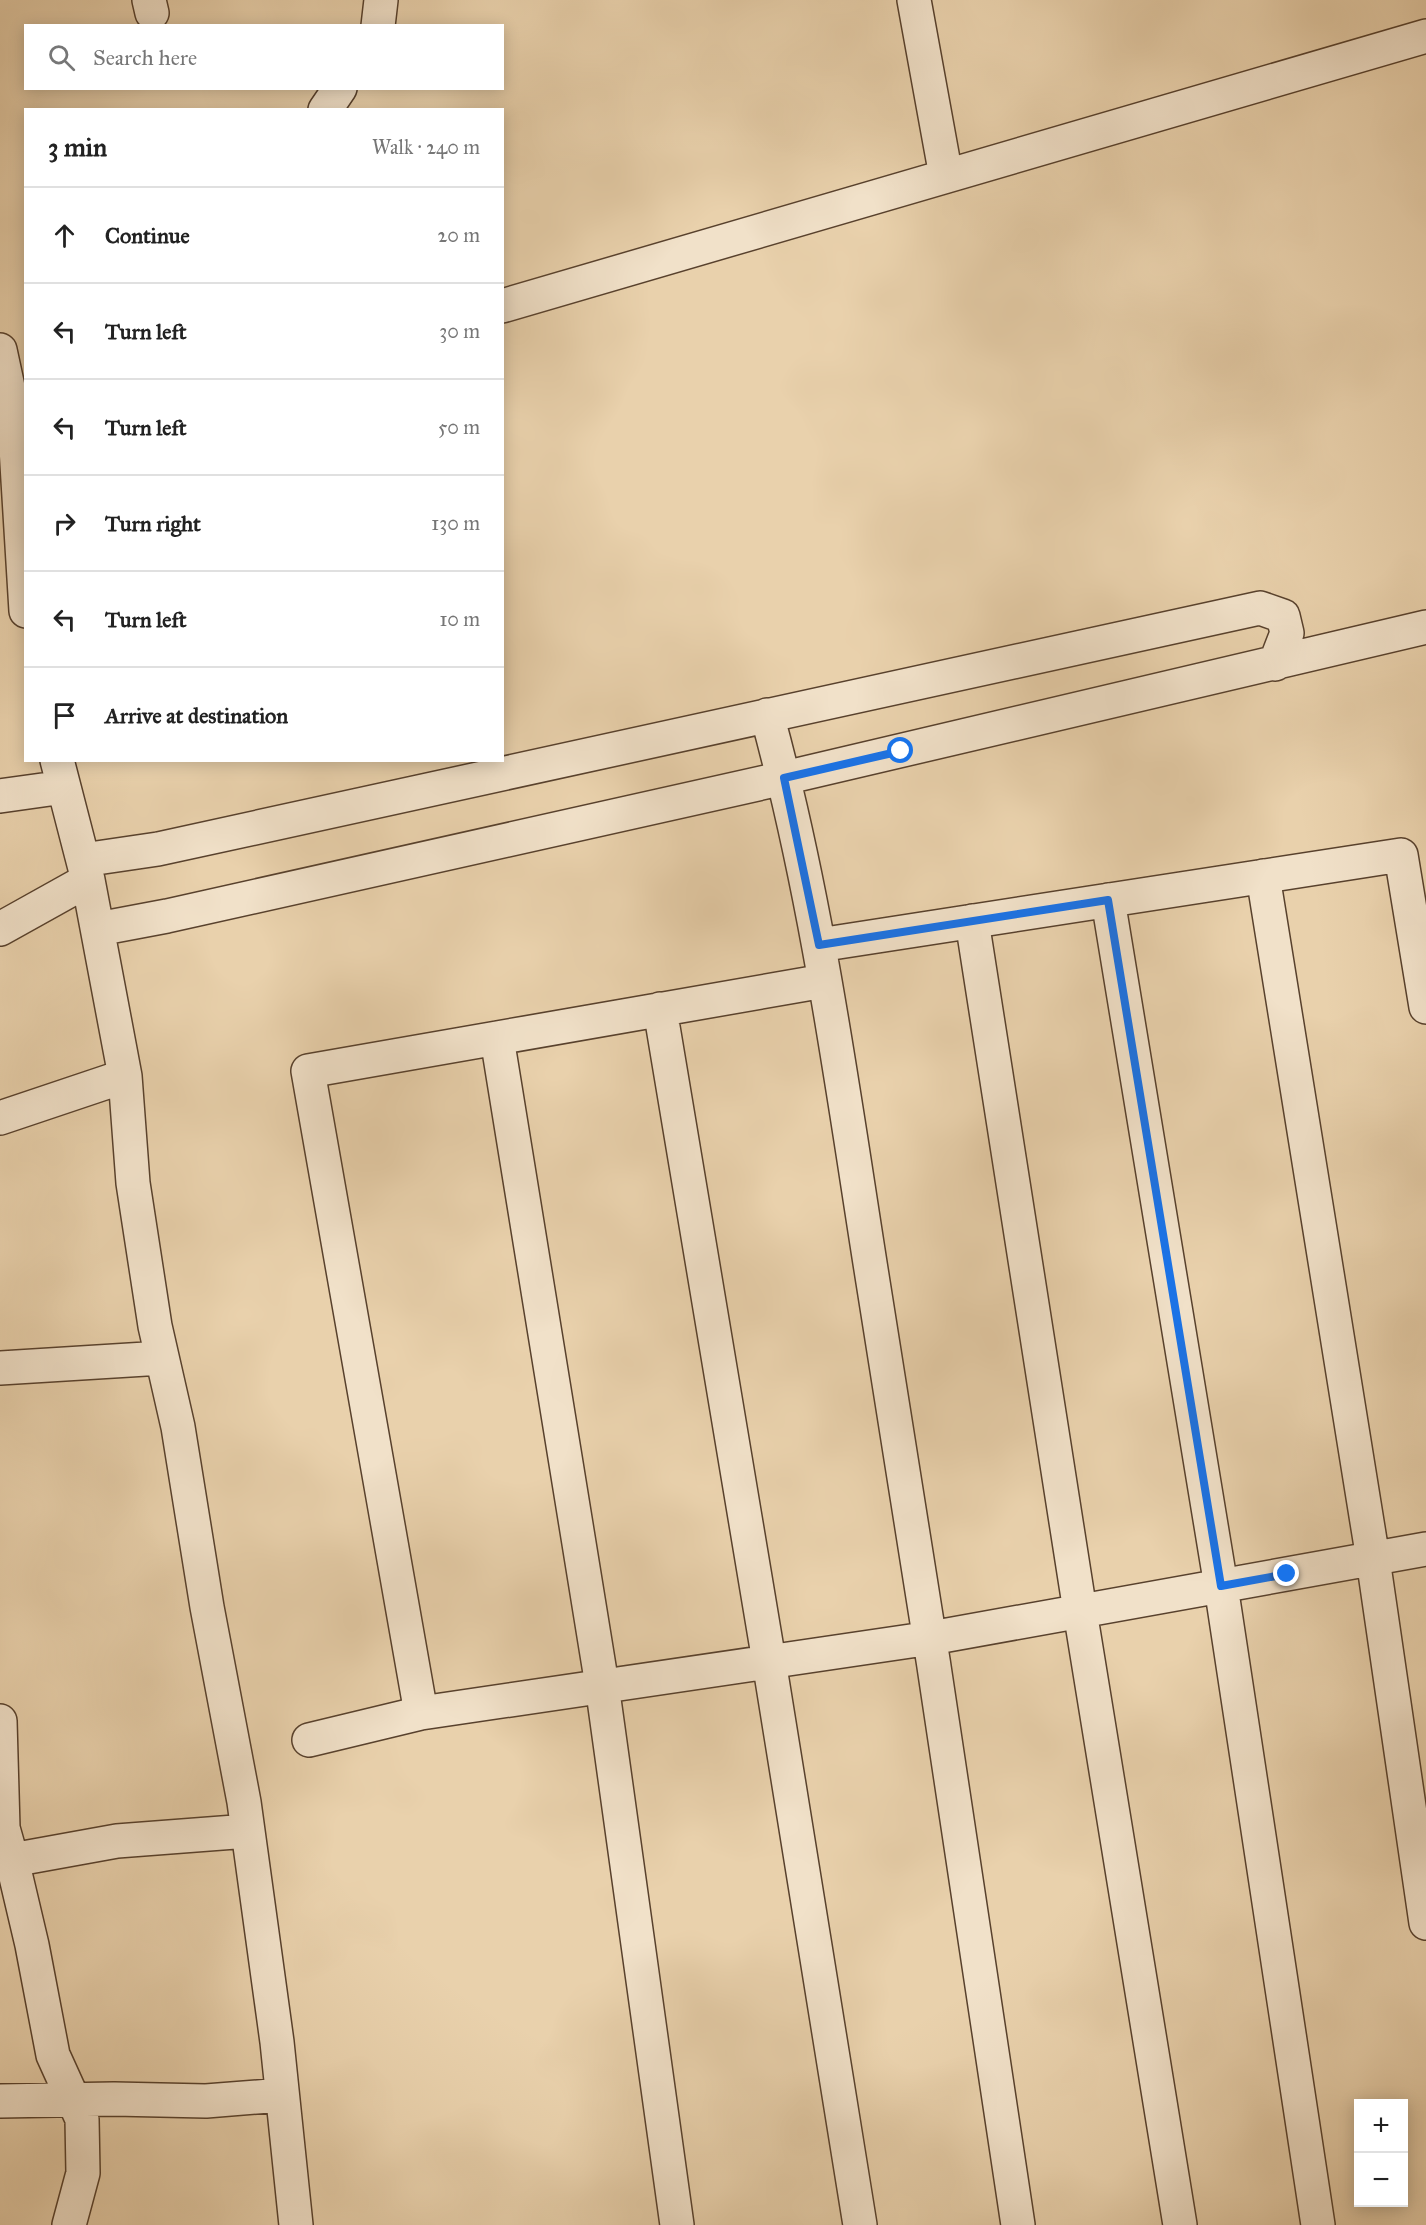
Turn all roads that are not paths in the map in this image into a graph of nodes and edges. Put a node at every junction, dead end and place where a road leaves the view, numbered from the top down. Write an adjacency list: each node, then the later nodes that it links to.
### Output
1 (381, 0): 3 (street)
2 (914, 0): 7 (street)
3 (378, 24)
4 (1426, 36): 7 (street)
5 (339, 90): 6 (street)
6 (326, 108)
7 (946, 176): 8 (street)
8 (504, 305)
9 (1, 355): 10 (street)
10 (20, 411): 11 (street)
11 (24, 544)
12 (1426, 627): 13 (street)
13 (1275, 664): 14 (street); 16 (street)
14 (767, 715): 16 (street); 18 (street)
15 (60, 774): 17 (street); 18 (street)
16 (784, 778): 23 (street); 24 (street)
17 (0, 796)
18 (86, 870): 22 (street); 23 (street)
19 (1263, 876): 20 (street); 26 (street); 34 (street)
20 (1108, 900): 21 (street); 35 (street)
21 (972, 921): 24 (street); 36 (street)
22 (0, 929)
23 (98, 929): 29 (street)
24 (819, 945): 25 (street)
25 (825, 981): 27 (street); 37 (street)
26 (1426, 1007)
27 (660, 1009): 28 (street); 38 (street)
28 (497, 1038): 39 (street); 40 (street)
29 (125, 1076): 30 (street); 31 (street)
30 (0, 1118)
31 (162, 1358): 32 (street); 43 (street)
32 (0, 1368)
33 (1426, 1549): 34 (street)
34 (1373, 1559): 35 (street); 45 (street)
35 (1221, 1586): 36 (street); 55 (street)
36 (1080, 1611): 37 (street); 54 (street)
37 (931, 1638): 38 (street); 53 (street)
38 (770, 1661): 39 (street); 52 (street)
39 (602, 1685): 40 (street); 51 (street)
40 (421, 1713): 42 (street)
41 (0, 1721): 44 (street)
42 (309, 1740)
43 (248, 1831): 44 (street); 46 (street)
44 (6, 1861): 47 (street)
45 (1426, 1923)
46 (282, 2095): 47 (street); 50 (street)
47 (73, 2100): 48 (street); 49 (street)
48 (0, 2101)
49 (69, 2225)
50 (296, 2225)
51 (677, 2225)
52 (860, 2225)
53 (1018, 2225)
54 (1180, 2225)
55 (1318, 2225)

